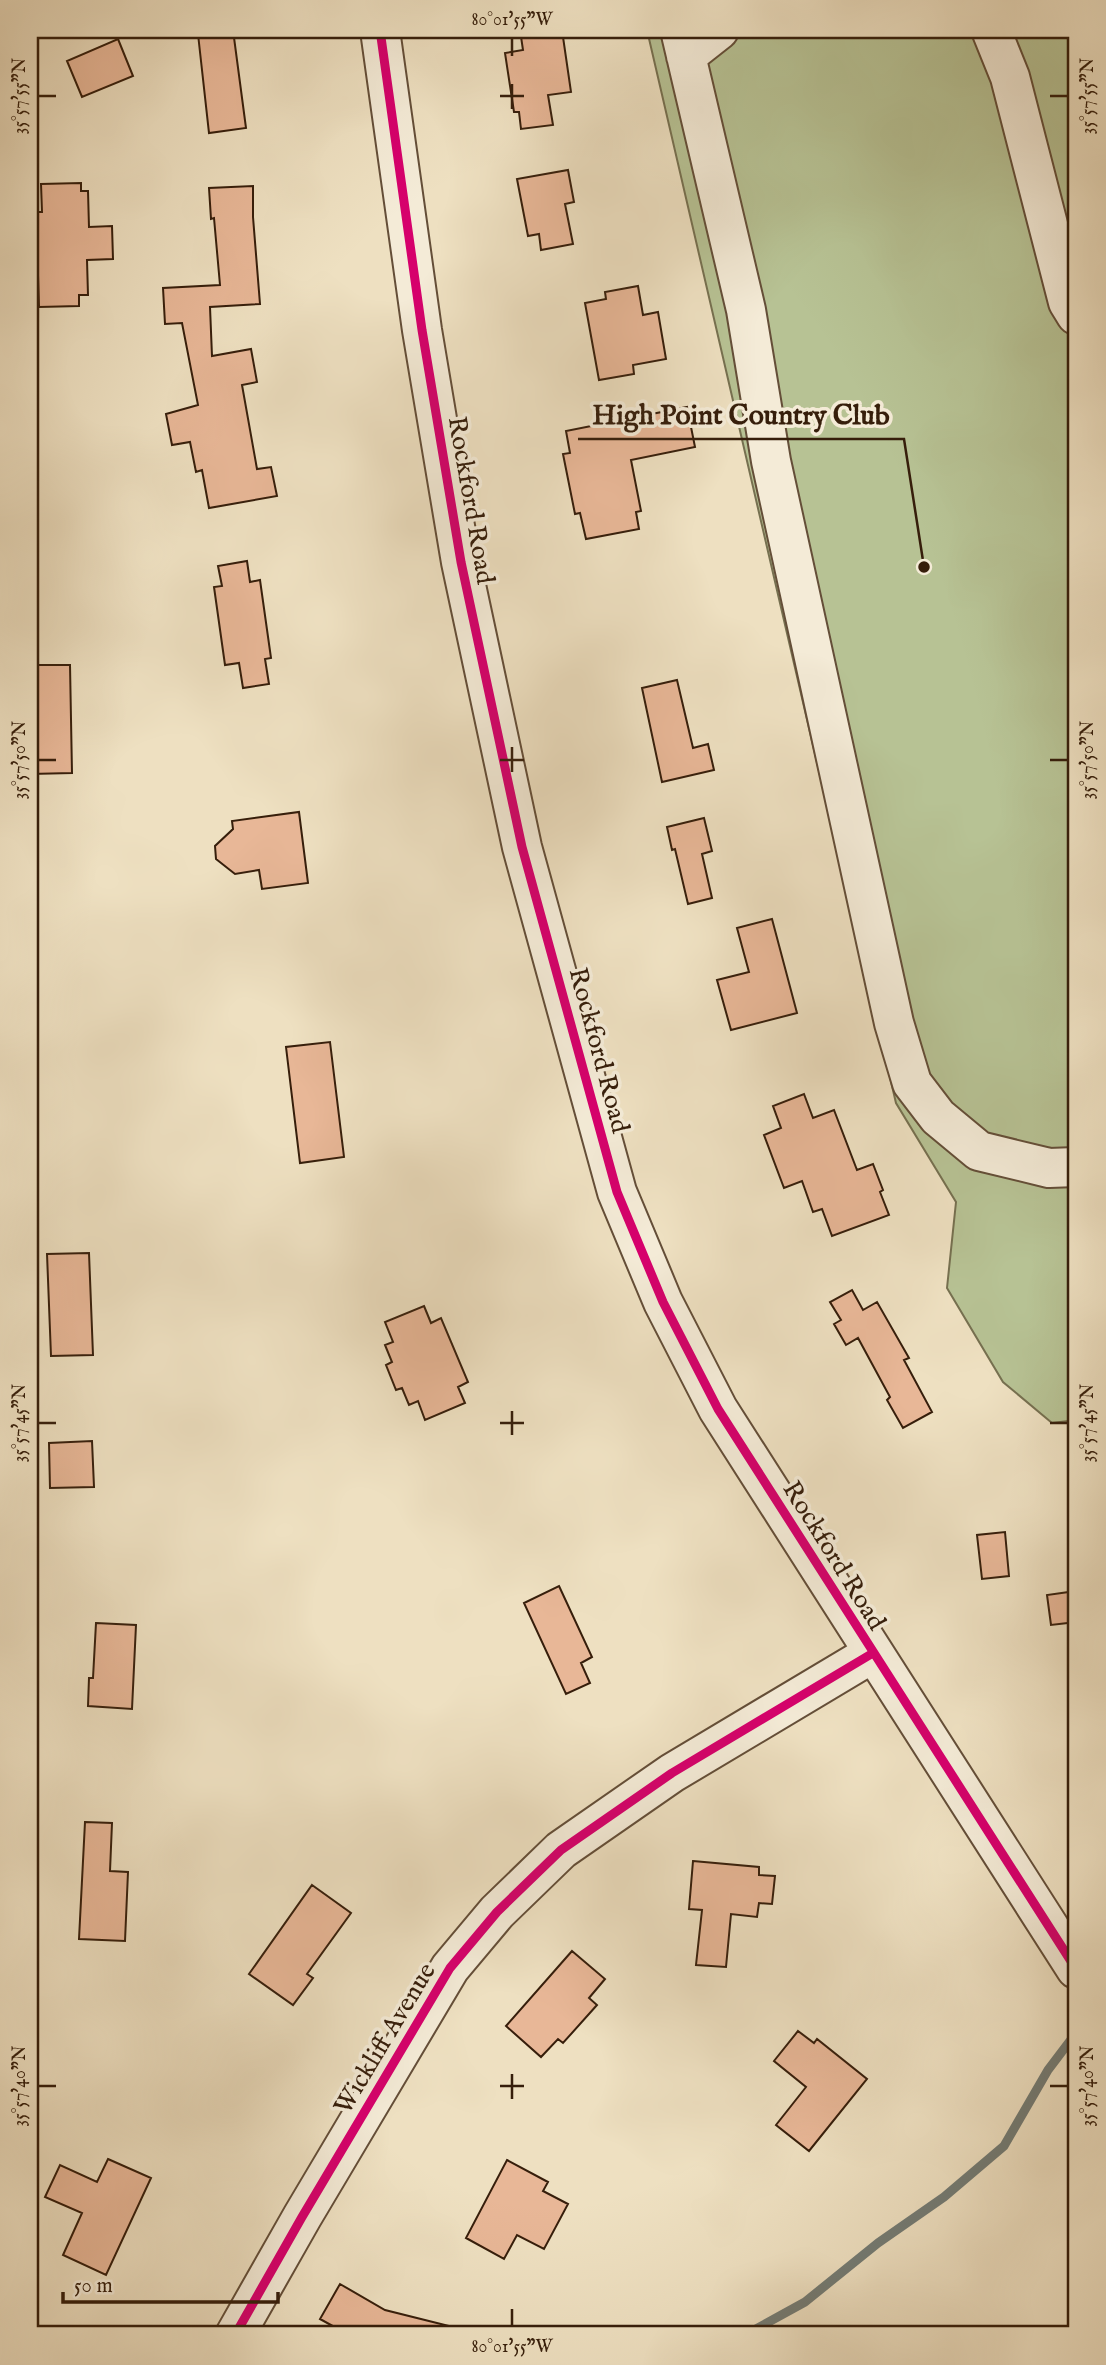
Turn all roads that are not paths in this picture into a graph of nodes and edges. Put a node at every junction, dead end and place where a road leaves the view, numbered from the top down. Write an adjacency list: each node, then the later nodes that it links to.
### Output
1 (380, 30): 7 (street, Rockford Road)
2 (719, 30): 4 (street)
3 (991, 30): 5 (street)
4 (683, 43): 6 (street)
5 (1076, 315)
6 (1076, 1167)
7 (873, 1653): 8 (street, Rockford Road); 9 (street, Wickliff Avenue)
8 (1076, 1969)
9 (235, 2335)

